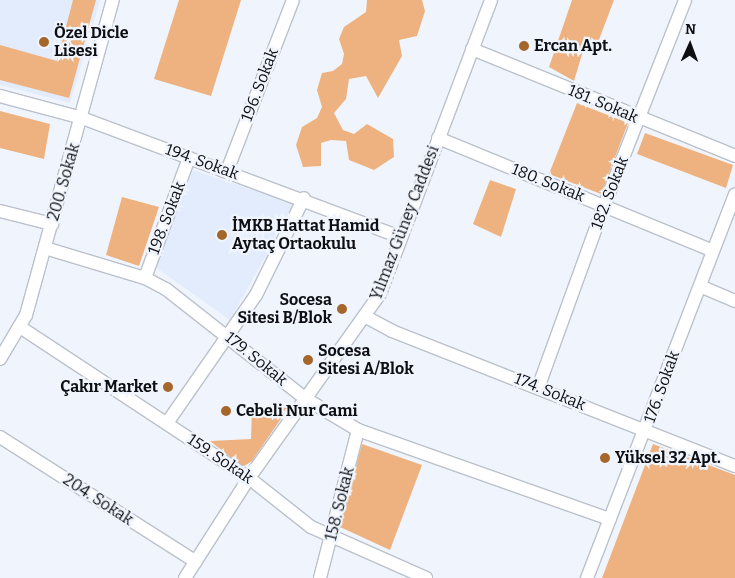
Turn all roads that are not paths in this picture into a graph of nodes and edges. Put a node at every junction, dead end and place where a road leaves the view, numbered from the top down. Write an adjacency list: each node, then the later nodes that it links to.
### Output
1 (113, 0): 7 (street, 200. Sokak)
2 (293, 0): 12 (street, 196. Sokak)
3 (491, 0): 5 (street, Yılmaz Güney Caddesi)
4 (685, 0): 8 (street, 182. Sokak)
5 (472, 49): 8 (street, 181. Sokak); 9 (street, Yılmaz Güney Caddesi)
6 (0, 96): 7 (street, 194. Sokak)
7 (82, 118): 11 (street, 194. Sokak); 17 (street, 200. Sokak)
8 (640, 119): 10 (street, 181. Sokak); 15 (street, 182. Sokak)
9 (438, 138): 15 (street, 180. Sokak); 18 (street, Yılmaz Güney Caddesi)
10 (735, 156)
11 (190, 158): 12 (street, 194. Sokak); 21 (street, 198. Sokak)
12 (227, 171): 14 (street, 194. Sokak)
13 (735, 195): 20 (street, 176. Sokak)
14 (304, 198): 18 (street, 194. Sokak); 26 (street)
15 (604, 206): 20 (street, 180. Sokak); 28 (street, 182. Sokak)
16 (0, 211): 17 (street)
17 (52, 224): 19 (street, 200. Sokak)
18 (401, 237): 24 (street, Yılmaz Güney Caddesi)
19 (45, 248): 21 (street, 179. Sokak); 25 (street, 200. Sokak)
20 (713, 251): 22 (street, 176. Sokak)
21 (144, 278): 26 (street, 179. Sokak)
22 (700, 286): 23 (street); 32 (street, 176. Sokak)
23 (735, 301)
24 (366, 317): 28 (street, 174. Sokak); 29 (street, Yılmaz Güney Caddesi)
25 (20, 327): 27 (street, 200. Sokak); 30 (street, 159. Sokak)
26 (228, 336): 29 (street, 179. Sokak); 30 (street)
27 (0, 359)
28 (538, 388): 32 (street, 174. Sokak)
29 (306, 399): 31 (street, 179. Sokak); 35 (street, Yılmaz Güney Caddesi)
30 (167, 423): 35 (street, 159. Sokak)
31 (358, 430): 36 (street, 179. Sokak); 37 (street, 158. Sokak)
32 (646, 430): 34 (street, 174. Sokak); 36 (street, 176. Sokak)
33 (0, 437): 38 (street, 204. Sokak)
34 (735, 466)
35 (249, 478): 37 (street, 159. Sokak); 38 (street, Yılmaz Güney Caddesi)
36 (610, 519): 42 (street, 176. Sokak)
37 (331, 538): 40 (street, 158. Sokak); 41 (street, 159. Sokak)
38 (196, 562): 39 (street, Yılmaz Güney Caddesi)
39 (185, 578)
40 (320, 578)
41 (426, 578)
42 (587, 578)

